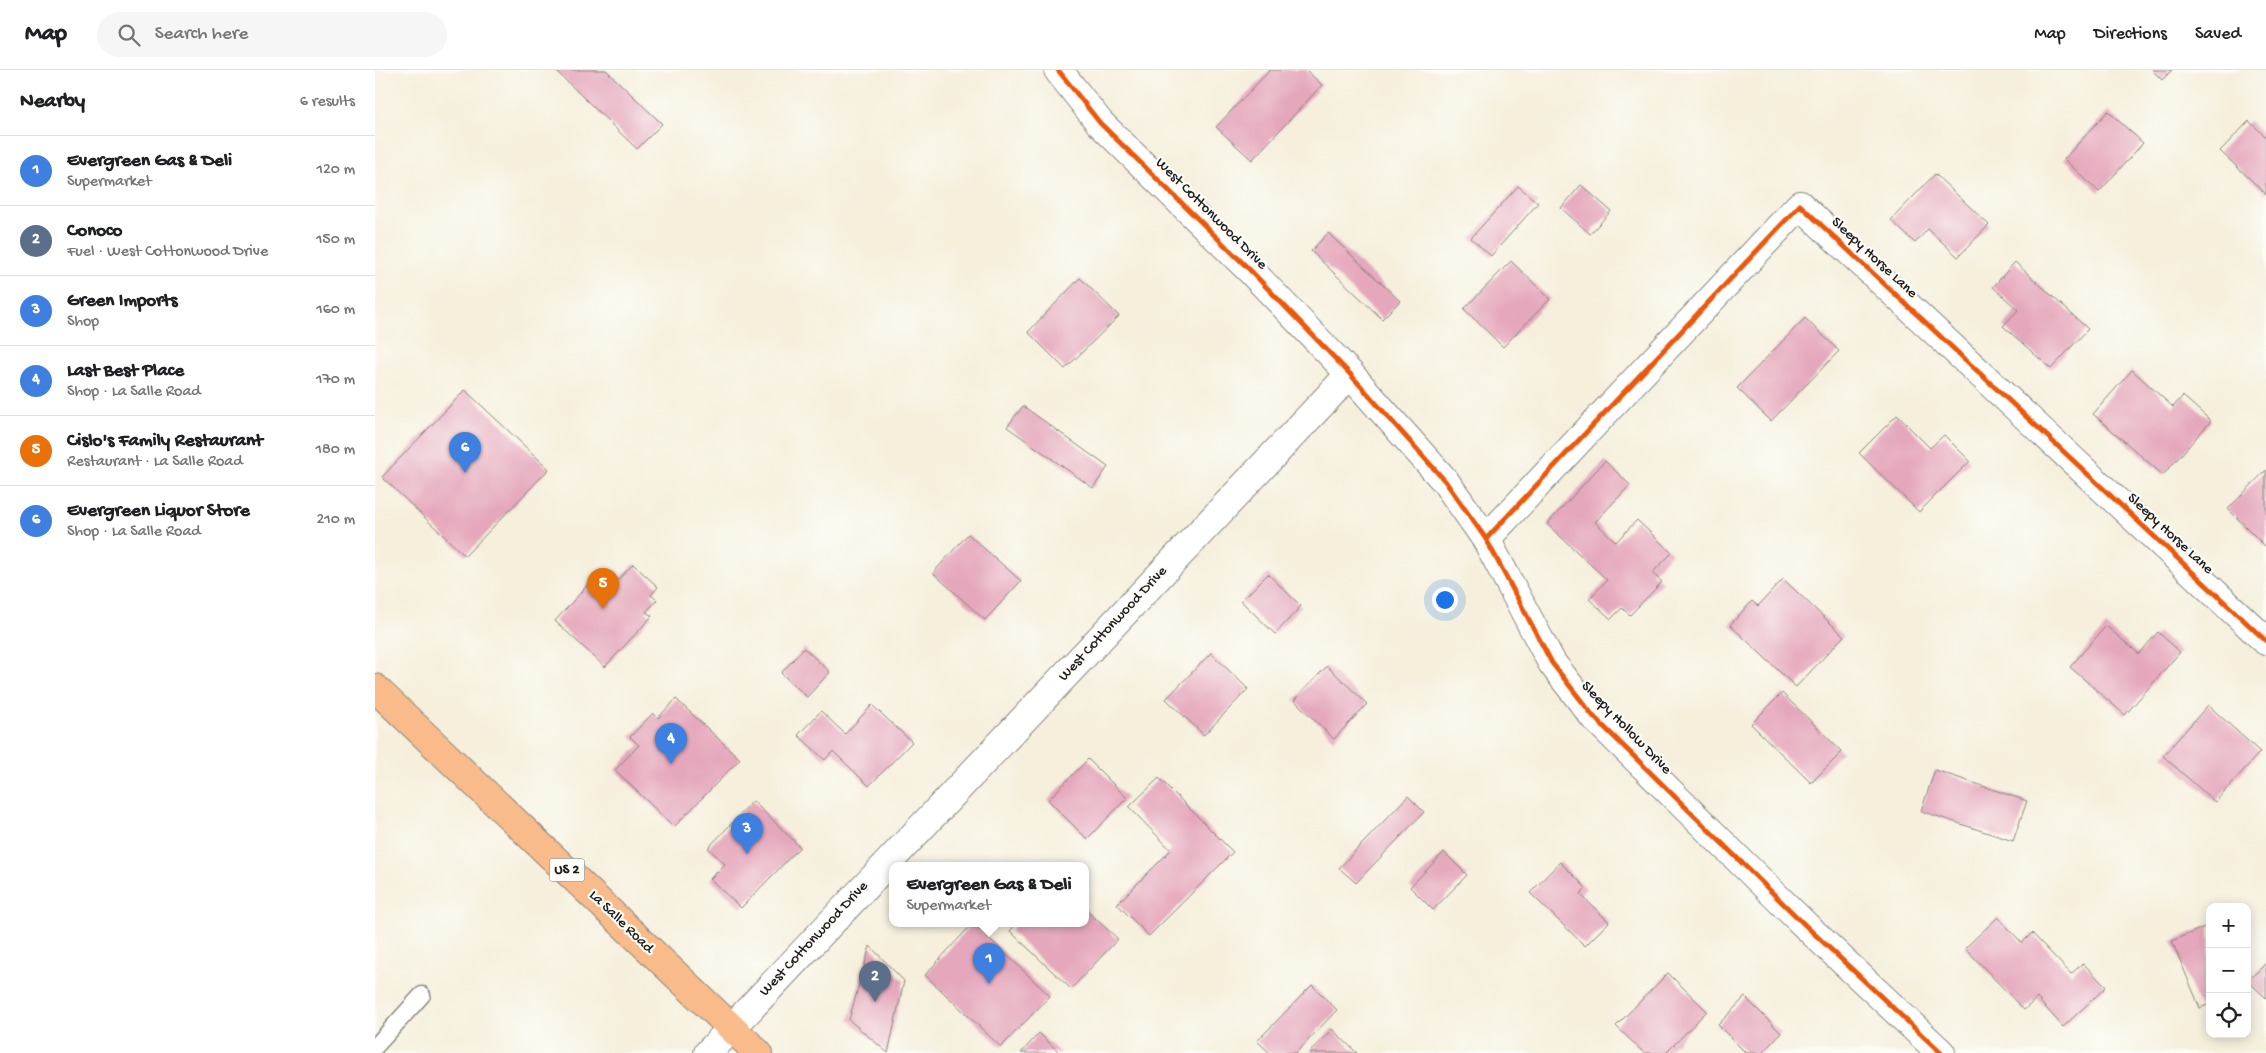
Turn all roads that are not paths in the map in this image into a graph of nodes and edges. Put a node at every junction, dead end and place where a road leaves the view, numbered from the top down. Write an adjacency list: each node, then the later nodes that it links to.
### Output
1 (1057, 70): 2 (street, West Cottonwood Drive)
2 (1350, 374): 3 (street, Sleepy Hollow Drive); 7 (street, West Cottonwood Drive)
3 (1486, 540): 4 (street, Sleepy Horse Lane); 11 (street, Sleepy Hollow Drive)
4 (2266, 641)
5 (375, 688): 7 (highway, La Salle Road / US 2)
6 (422, 995): 8 (lane)
7 (731, 1027): 9 (street, West Cottonwood Drive); 10 (highway, La Salle Road / US 2)
8 (375, 1047)
9 (708, 1053)
10 (758, 1053)
11 (1941, 1053)

